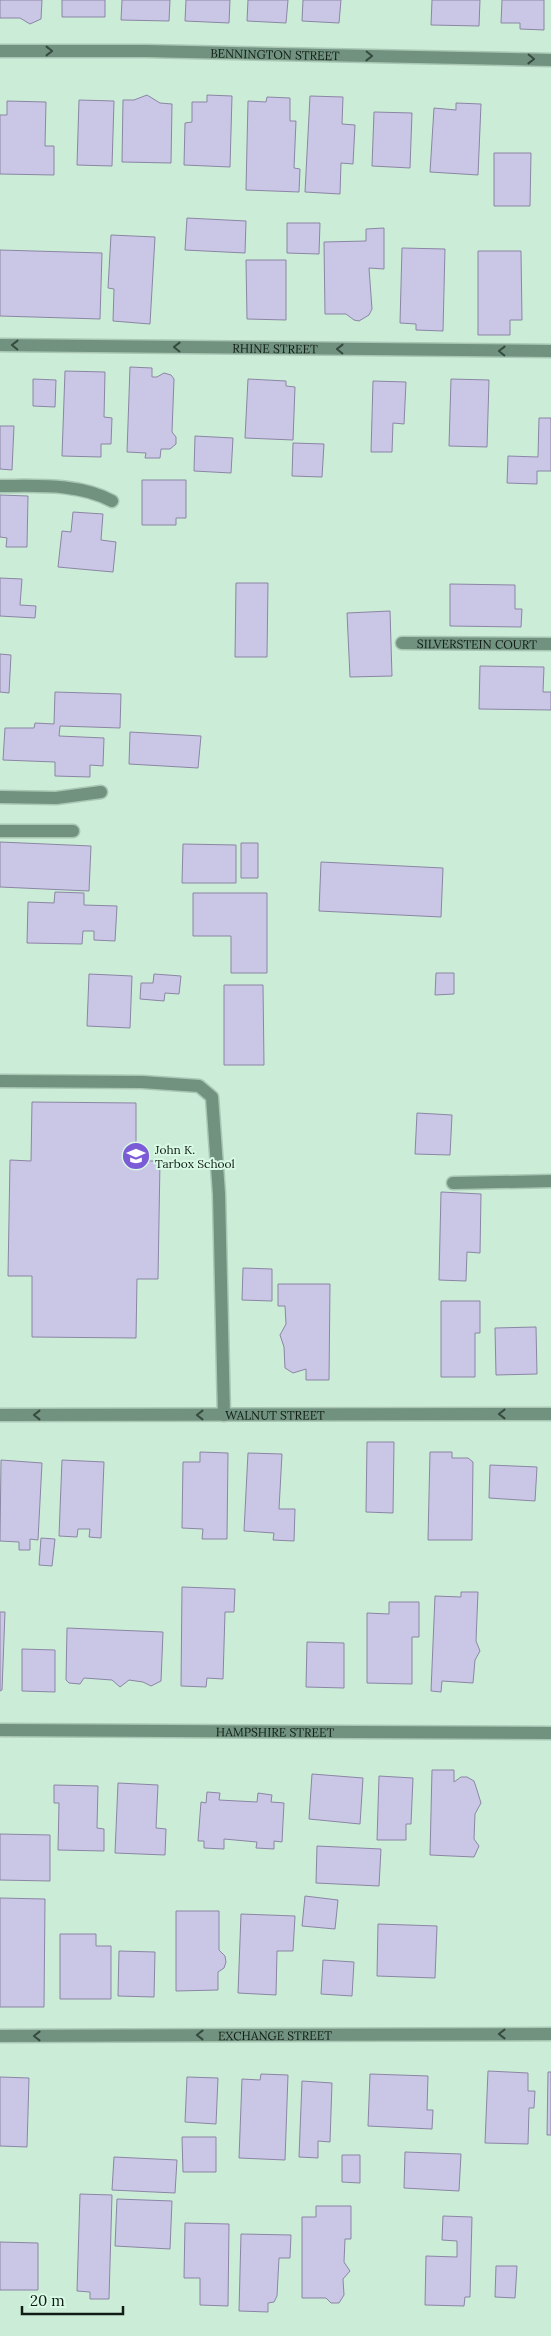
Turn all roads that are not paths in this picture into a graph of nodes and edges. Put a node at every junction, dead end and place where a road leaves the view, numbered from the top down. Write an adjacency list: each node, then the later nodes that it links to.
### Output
1 (0, 51): 2 (street, BENNINGTON STREET, one-way to 2)
2 (551, 60)
3 (0, 345): 4 (street, RHINE STREET, one-way to 3)
4 (551, 351)
5 (0, 486): 6 (street)
6 (112, 501)
7 (402, 643): 8 (street, SILVERSTEIN COURT)
8 (551, 644)
9 (101, 792): 10 (street)
10 (0, 797)
11 (0, 830): 12 (street)
12 (73, 831)
13 (0, 1081): 16 (street)
14 (551, 1181): 15 (street)
15 (454, 1183)
16 (224, 1414): 17 (street, WALNUT STREET, one-way to 16); 18 (street, WALNUT STREET, one-way to 18)
17 (551, 1414)
18 (0, 1415)
19 (0, 1730): 20 (street, HAMPSHIRE STREET)
20 (551, 1733)
21 (551, 2034): 22 (street, EXCHANGE STREET, one-way to 22)
22 (0, 2036)

